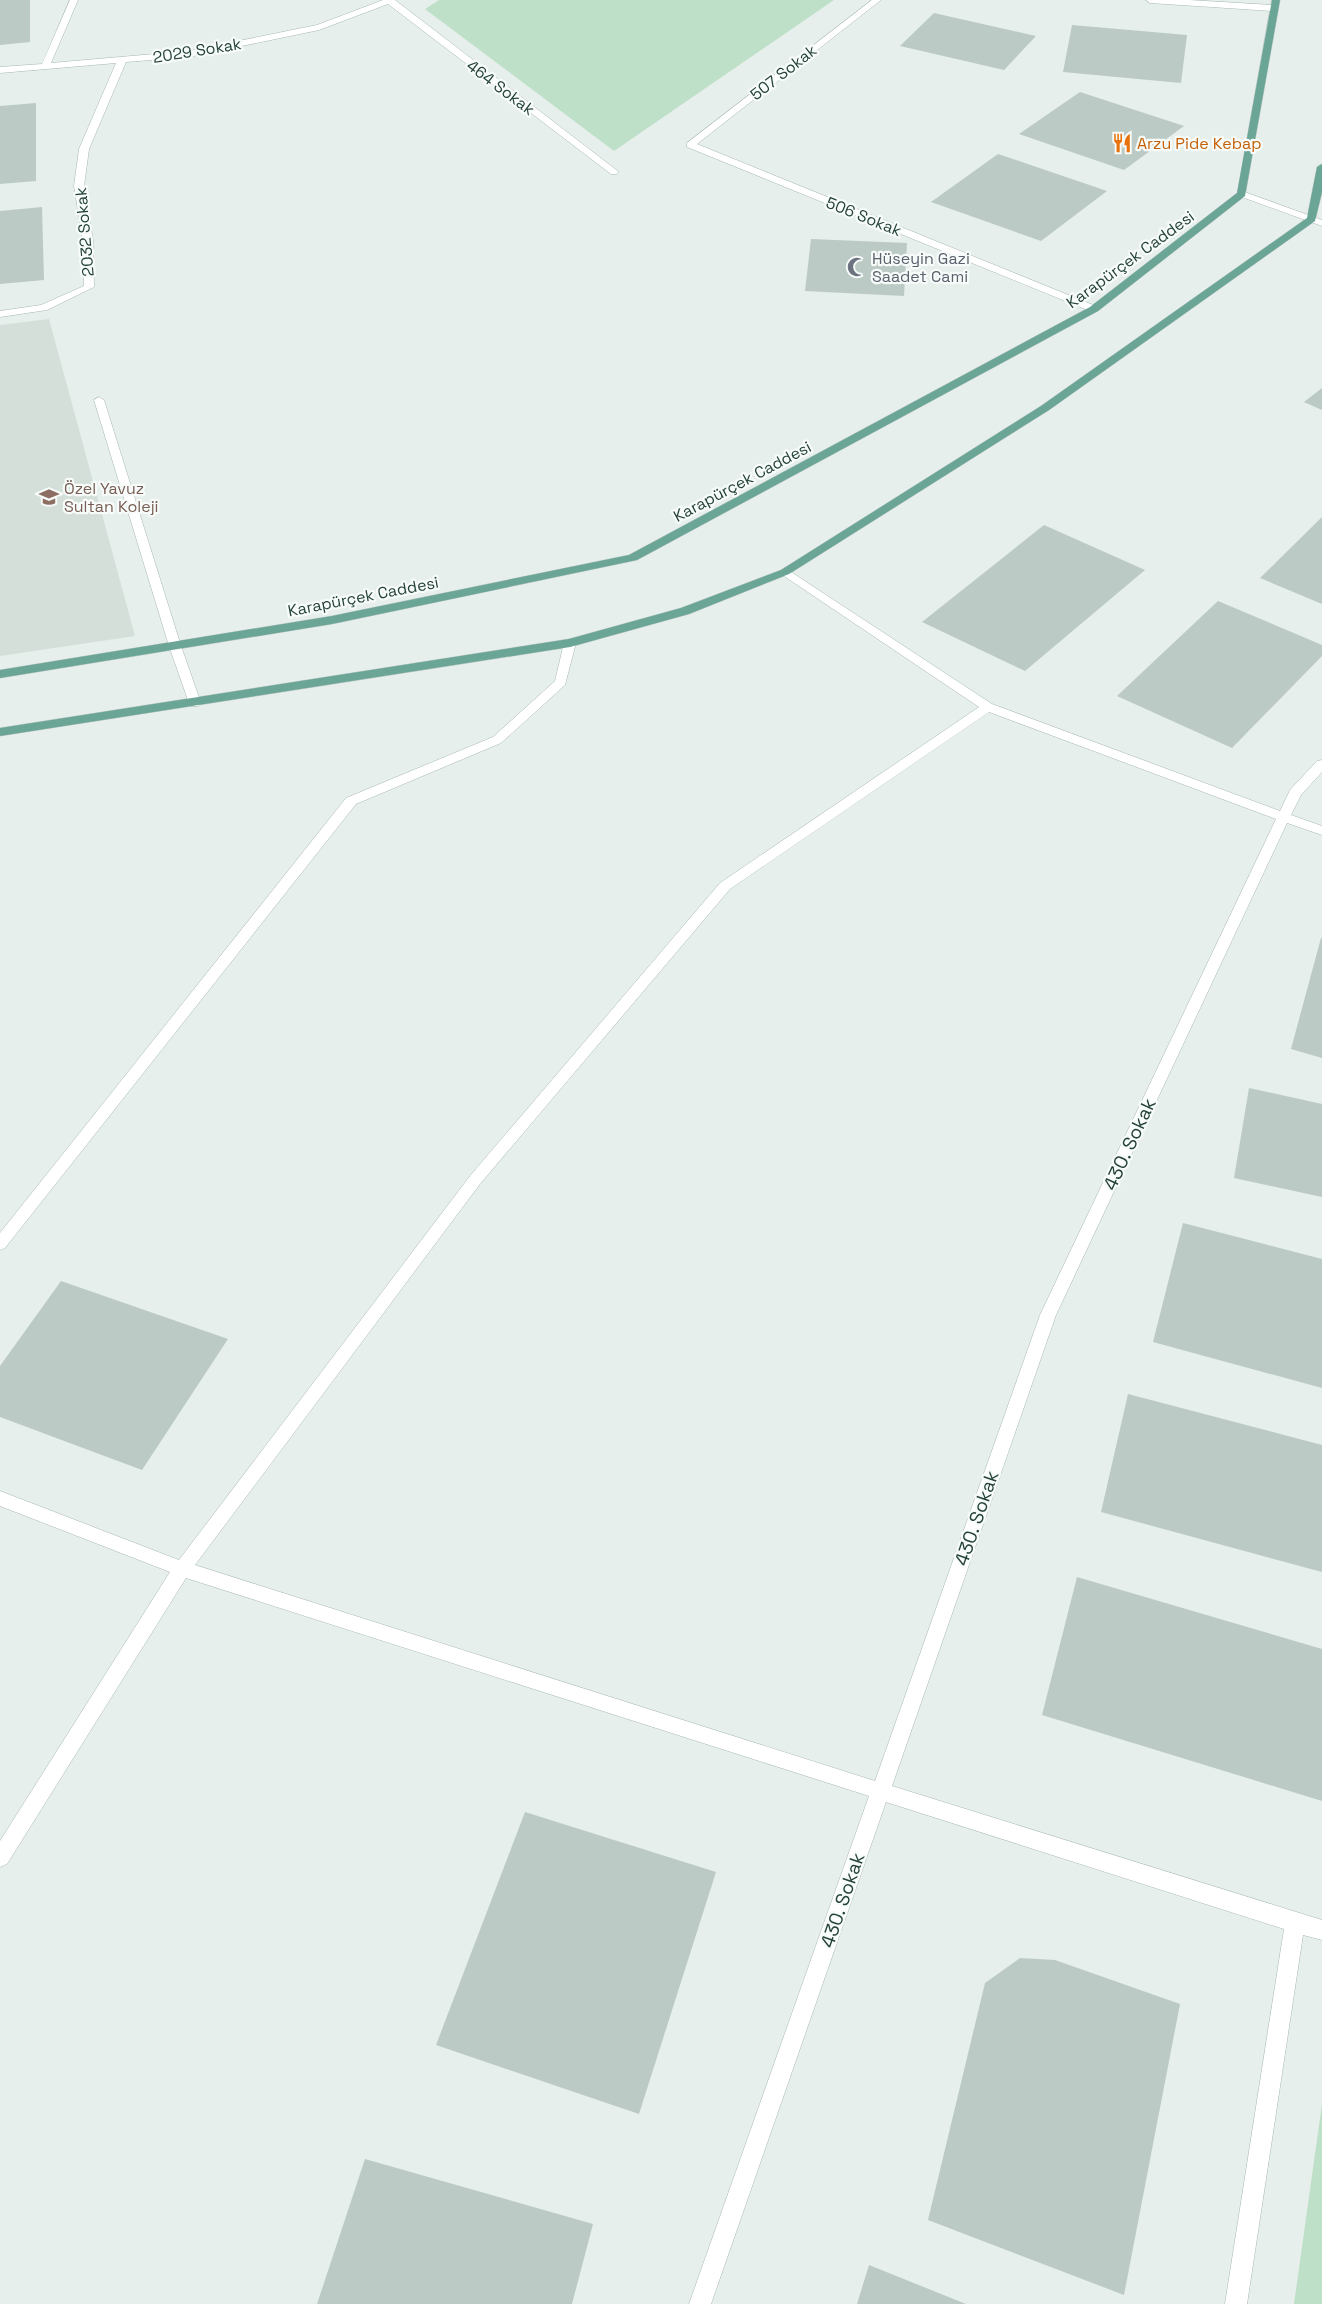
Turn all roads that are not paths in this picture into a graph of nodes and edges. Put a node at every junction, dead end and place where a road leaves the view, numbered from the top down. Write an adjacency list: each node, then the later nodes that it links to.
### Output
1 (74, 0): 7 (street)
2 (877, 0): 9 (street, 507 Sokak)
3 (1150, 0): 5 (street)
4 (390, 1): 6 (street, 2029 Sokak); 11 (street, 464 Sokak)
5 (1274, 4): 12 (main road)
6 (122, 60): 7 (street, 2029 Sokak); 15 (street, 2032 Sokak)
7 (46, 66): 8 (street, 2029 Sokak)
8 (0, 70)
9 (690, 145): 14 (street, 506 Sokak)
10 (1322, 167): 13 (main road)
11 (614, 172)
12 (1242, 194): 13 (street); 14 (main road, Karapürçek Caddesi)
13 (1317, 221): 17 (main road)
14 (1094, 309): 19 (main road, Karapürçek Caddesi)
15 (0, 314)
16 (99, 400): 19 (street)
17 (785, 572): 18 (main road); 22 (street)
18 (570, 643): 21 (main road); 27 (street)
19 (175, 646): 20 (main road, Karapürçek Caddesi); 21 (street)
20 (0, 674)
21 (195, 702): 23 (main road)
22 (988, 707): 25 (street); 29 (street)
23 (0, 732)
24 (1322, 764): 25 (street, 430. Sokak)
25 (1284, 817): 26 (street); 30 (street, 430. Sokak)
26 (1322, 831)
27 (0, 1244)
28 (0, 1498): 29 (street)
29 (182, 1569): 30 (street); 31 (street)
30 (881, 1790): 32 (street); 34 (street, 430. Sokak)
31 (0, 1858)
32 (1295, 1923): 33 (street); 35 (street)
33 (1322, 1930)
34 (700, 2304)
35 (1236, 2304)

